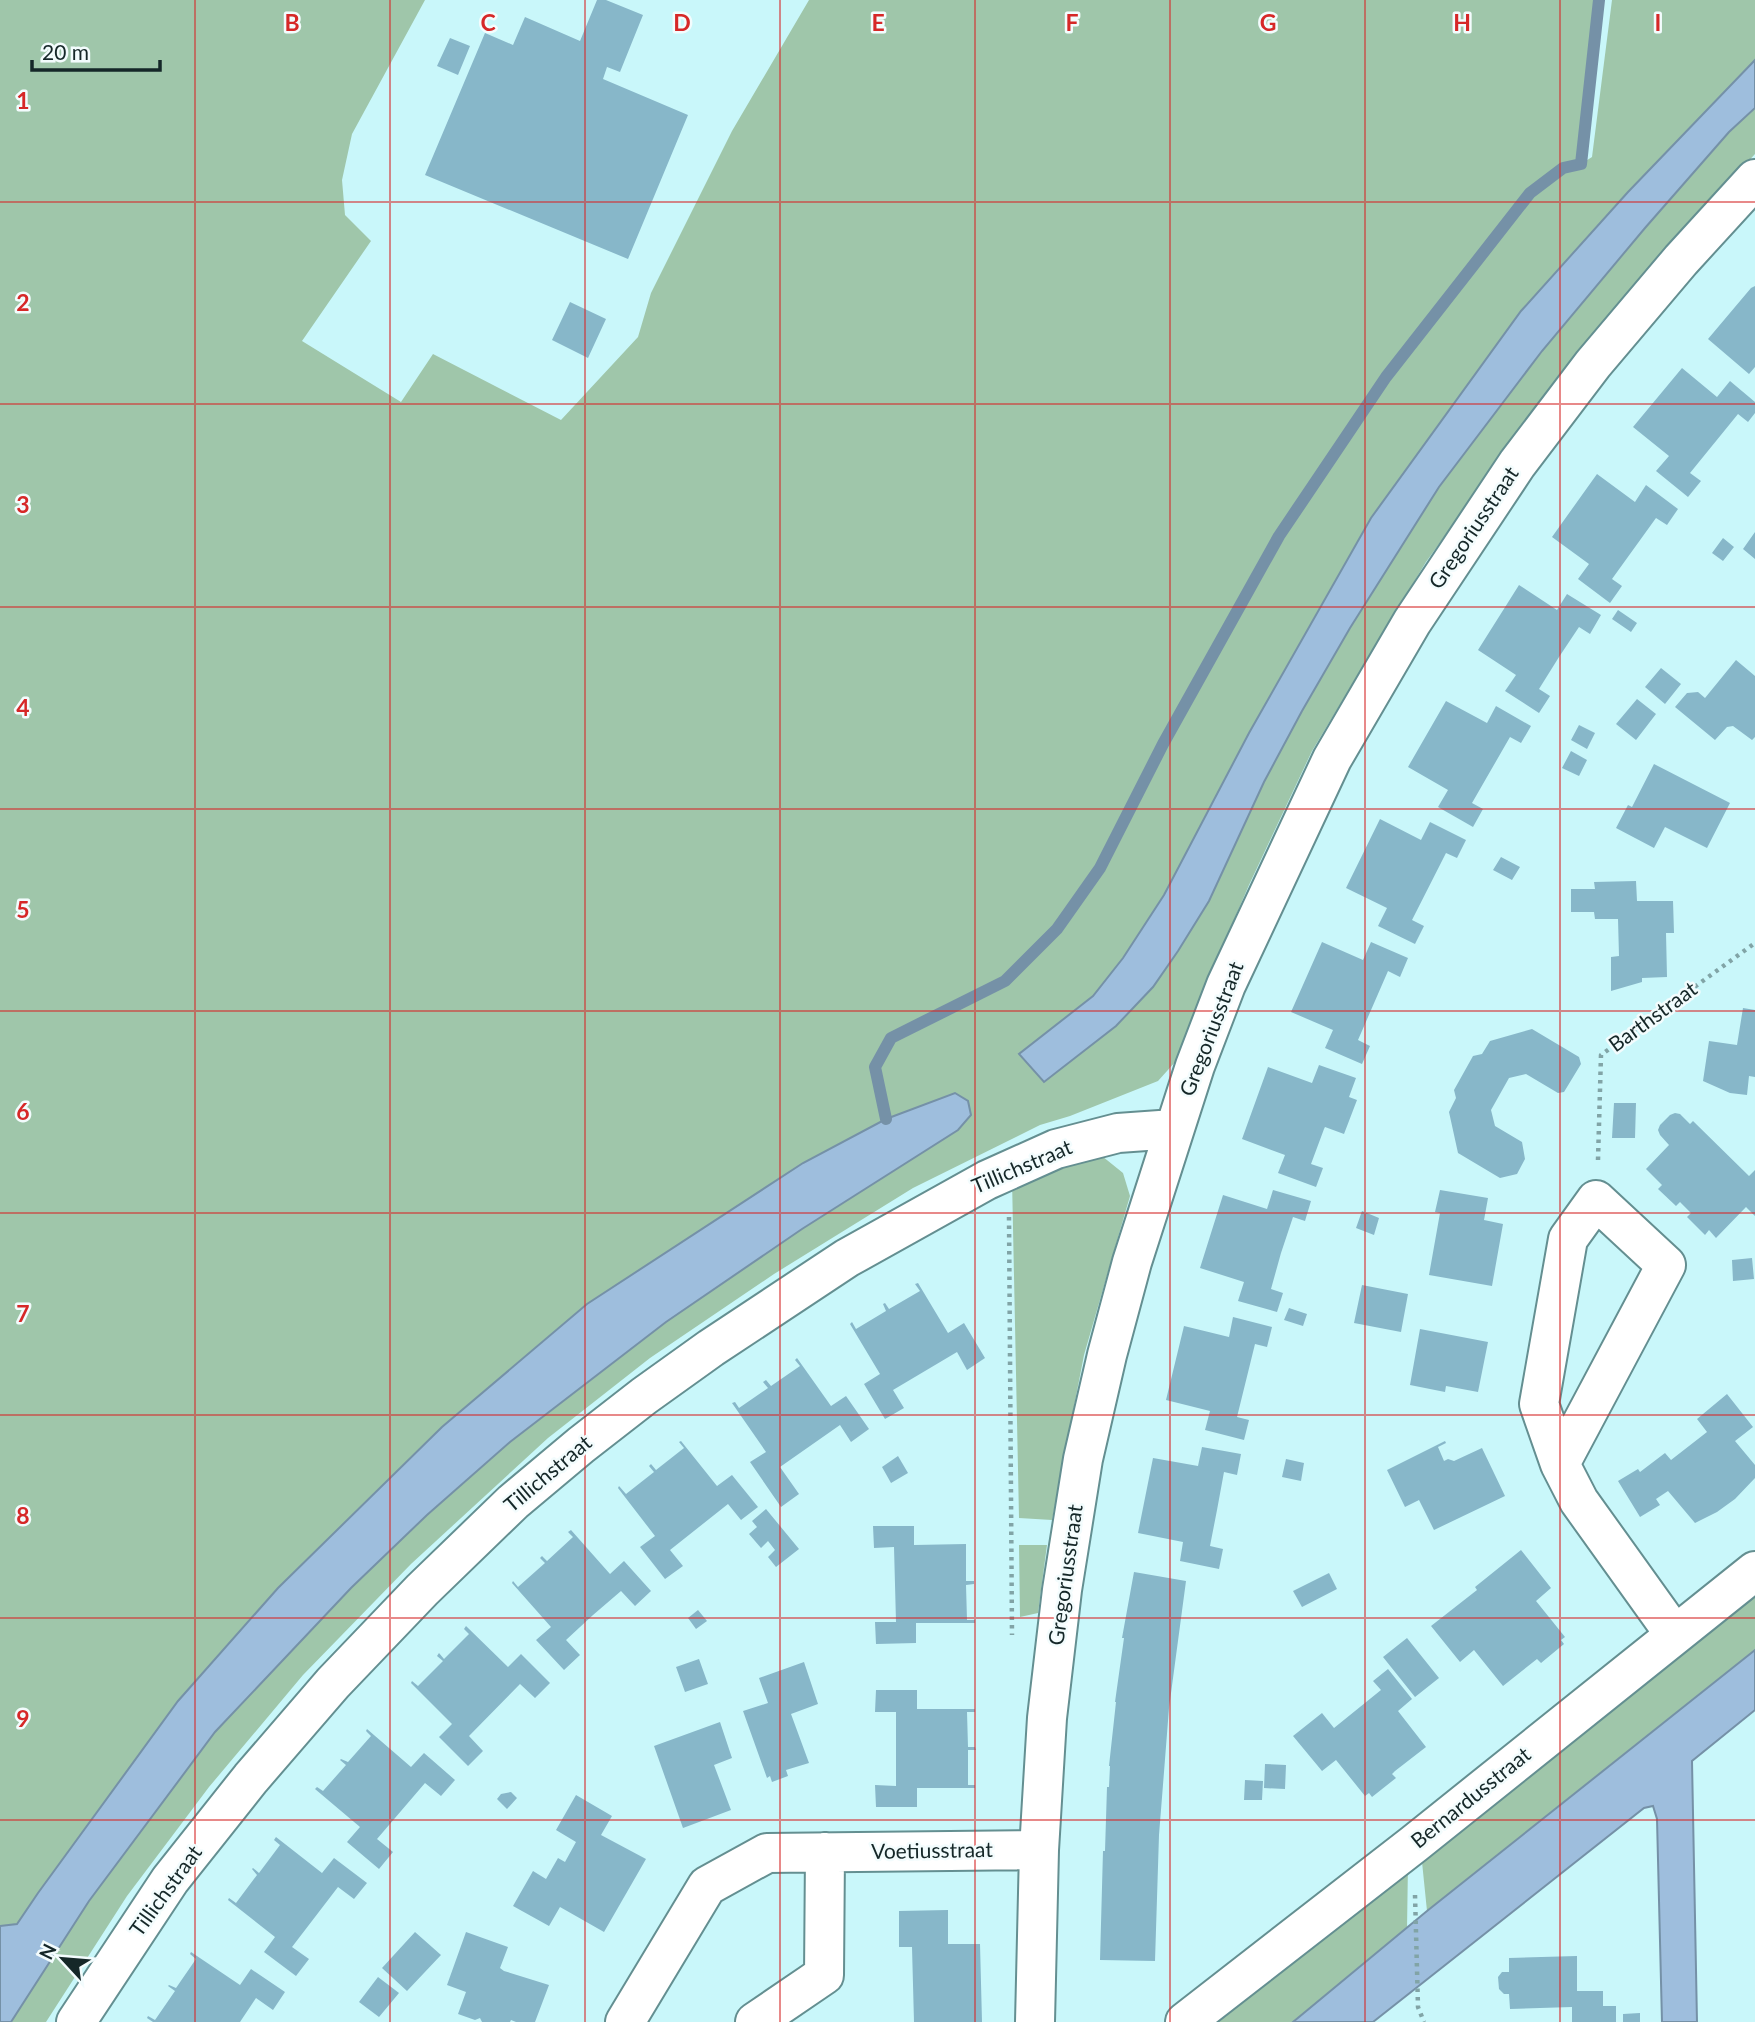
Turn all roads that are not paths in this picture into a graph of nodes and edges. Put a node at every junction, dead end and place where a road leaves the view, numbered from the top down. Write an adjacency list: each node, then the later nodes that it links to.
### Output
1 (1755, 179): 2 (street, Gregoriusstraat)
2 (1174, 1129): 6 (street, Gregoriusstraat); 8 (street, Tillichstraat)
3 (1560, 1464): 3 (street); 5 (street)
4 (1755, 1571): 5 (street, Bernardusstraat)
5 (1675, 1635): 12 (street, Bernardusstraat)
6 (1039, 1850): 7 (street, Voetiusstraat); 11 (street, Gregoriusstraat)
7 (825, 1852): 9 (street, Voetiusstraat); 10 (street)
8 (76, 2022)
9 (625, 2022)
10 (755, 2022)
11 (1035, 2022)
12 (1185, 2022)

